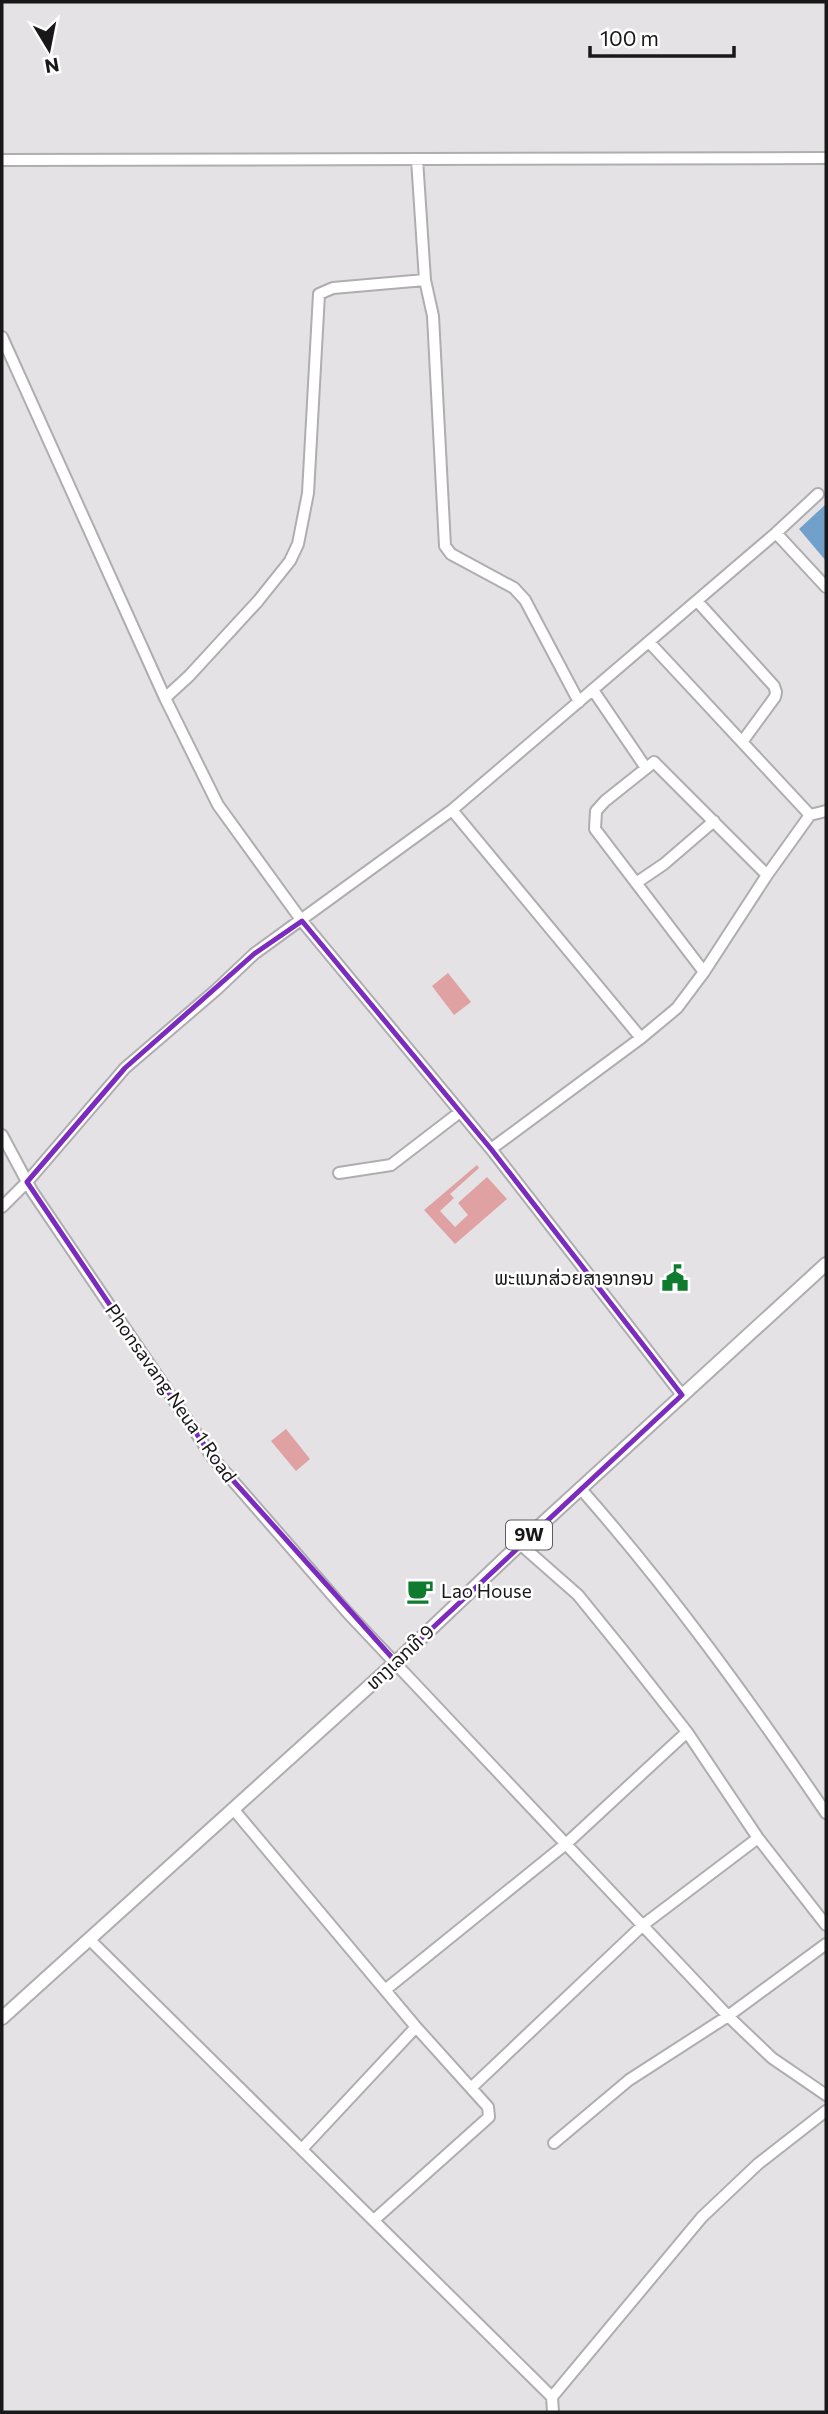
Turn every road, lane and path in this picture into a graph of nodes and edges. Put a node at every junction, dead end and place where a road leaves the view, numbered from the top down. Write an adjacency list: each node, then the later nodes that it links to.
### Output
1 (826, 158): 2 (street)
2 (416, 159): 3 (street); 4 (street)
3 (2, 160)
4 (425, 280): 12 (street); 13 (street)
5 (2, 337): 12 (street)
6 (818, 494): 7 (street)
7 (776, 533): 8 (street); 9 (street)
8 (826, 587)
9 (697, 601): 10 (street); 14 (street)
10 (649, 642): 11 (street); 14 (street)
11 (593, 690): 13 (street); 15 (street)
12 (165, 698): 22 (street)
13 (579, 702): 16 (street)
14 (743, 742): 18 (street)
15 (646, 768): 19 (street); 21 (street)
16 (452, 810): 22 (street); 24 (street)
17 (826, 811): 18 (street)
18 (810, 815): 20 (street)
19 (714, 821): 20 (street); 21 (street)
20 (767, 875): 23 (street)
21 (636, 883): 23 (street)
22 (302, 920): 25 (street); 29 (street)
23 (704, 972): 24 (street)
24 (641, 1038): 27 (street)
25 (460, 1112): 27 (street); 28 (street)
26 (2, 1135): 29 (street, Phonsavang Neua 1 Road)
27 (491, 1149): 32 (street)
28 (339, 1173)
29 (27, 1182): 30 (street); 35 (street, Phonsavang Neua 1 Road)
30 (2, 1207)
31 (826, 1264): 32 (main road, ທາງເລກທີ 9 / 9W)
32 (682, 1395): 33 (main road, ທາງເລກທີ 9 / 9W)
33 (580, 1488): 34 (main road, ທາງເລກທີ 9 / 9W); 38 (street)
34 (520, 1544): 35 (main road, ທາງເລກທີ 9 / 9W); 36 (street)
35 (396, 1662): 37 (main road, ທາງເລກທີ 9 / 9W); 40 (street, Phonsavang Neua 1 Road)
36 (687, 1732): 39 (street); 40 (street)
37 (234, 1810): 43 (main road, ທາງເລກທີ 9 / 9W); 45 (street)
38 (826, 1813)
39 (758, 1838): 41 (street); 42 (street)
40 (566, 1843): 41 (street, Phonsavang Neua 1 Road); 45 (street)
41 (643, 1925): 46 (street, Phonsavang Neua 1 Road); 49 (street)
42 (826, 1925)
43 (89, 1939): 47 (main road, ທາງເລກທີ 9 / 9W); 53 (street)
44 (826, 1944): 46 (street)
45 (385, 1990): 48 (street)
46 (728, 2016): 50 (street, Phonsavang Neua 1 Road); 52 (street)
47 (2, 2018)
48 (416, 2027): 49 (street); 53 (street)
49 (471, 2088): 54 (street)
50 (826, 2095)
51 (826, 2111): 55 (street)
52 (554, 2143)
53 (302, 2148): 54 (street)
54 (374, 2220): 55 (street)
55 (552, 2397): 56 (street)
56 (553, 2412)

